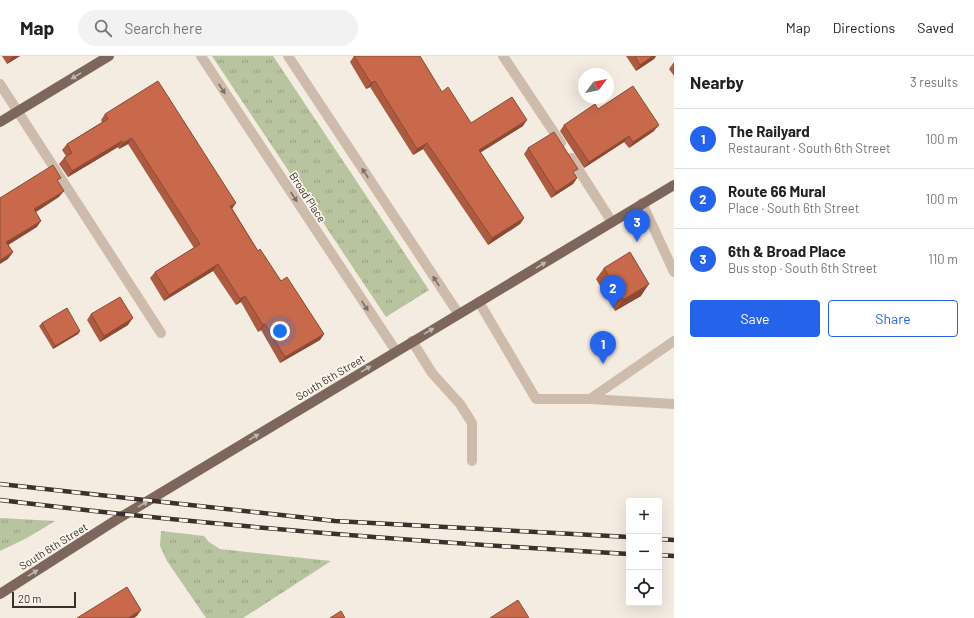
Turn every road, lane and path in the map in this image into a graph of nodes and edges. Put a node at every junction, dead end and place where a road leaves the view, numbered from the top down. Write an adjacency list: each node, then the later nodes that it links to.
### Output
1 (109, 56): 6 (main road, one-way to 6)
2 (201, 56): 17 (street, Broad Place, one-way to 17)
3 (288, 56): 13 (street, one-way to 3)
4 (504, 56): 10 (street)
5 (0, 84): 6 (street)
6 (18, 111): 7 (main road); 14 (street)
7 (0, 122)
8 (674, 184): 9 (main road, South 6th Street)
9 (642, 203): 10 (main road, South 6th Street); 11 (street)
10 (612, 222): 12 (main road, South 6th Street, one-way to 10)
11 (674, 272)
12 (479, 302): 13 (main road, South 6th Street); 18 (street)
13 (458, 314): 16 (main road, South 6th Street, one-way to 13)
14 (161, 333)
15 (674, 341): 18 (street)
16 (412, 342): 17 (main road, South 6th Street); 20 (street)
17 (396, 352): 21 (main road, South 6th Street, one-way to 17)
18 (590, 399): 19 (street)
19 (674, 404)
20 (472, 461)
21 (0, 594)

